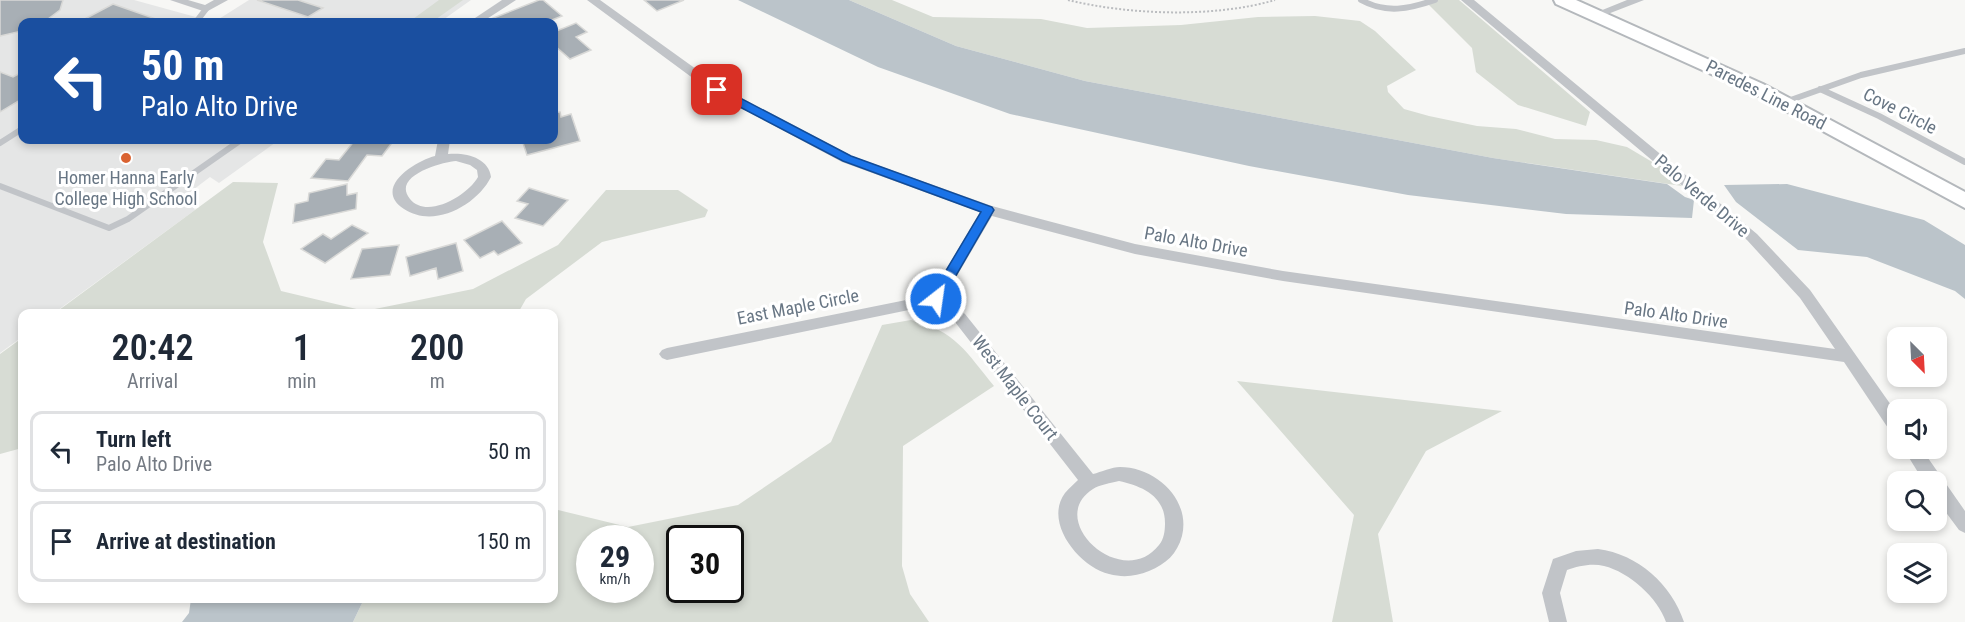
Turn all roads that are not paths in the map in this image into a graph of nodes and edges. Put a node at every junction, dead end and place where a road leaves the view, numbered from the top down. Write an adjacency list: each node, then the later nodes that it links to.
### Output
1 (176, 0): 10 (street)
2 (222, 0): 10 (street)
3 (510, 0): 13 (street)
4 (592, 0): 25 (street, Palo Alto Drive)
5 (1361, 0): 6 (lane)
6 (1435, 0)
7 (1467, 0): 28 (street, Palo Verde Drive)
8 (1562, 0): 11 (main road, Paredes Line Road)
9 (1638, 0): 11 (street)
10 (206, 9): 12 (lane)
11 (1596, 15): 16 (main road, Paredes Line Road)
12 (199, 18)
13 (481, 18)
14 (1964, 52): 15 (lane, Cove Circle)
15 (1820, 89): 16 (lane, Cove Circle); 22 (lane, Cove Circle)
16 (1785, 102): 24 (main road, Paredes Line Road)
17 (18, 132): 18 (lane)
18 (0, 143)
19 (235, 144): 23 (lane)
20 (443, 144): 21 (street)
21 (441, 158): 21 (street)
22 (1965, 162)
23 (0, 186)
24 (1965, 201)
25 (988, 210): 26 (street); 28 (street, Palo Alto Drive)
26 (936, 299): 27 (street, East Maple Circle); 30 (street, West Maple Court)
27 (668, 354)
28 (1848, 357): 29 (street, Palo Verde Drive)
29 (1887, 413)
30 (1089, 481): 30 (street)
31 (1947, 500): 32 (street)
32 (1965, 525)
33 (1558, 622): 34 (street)
34 (1675, 622)

